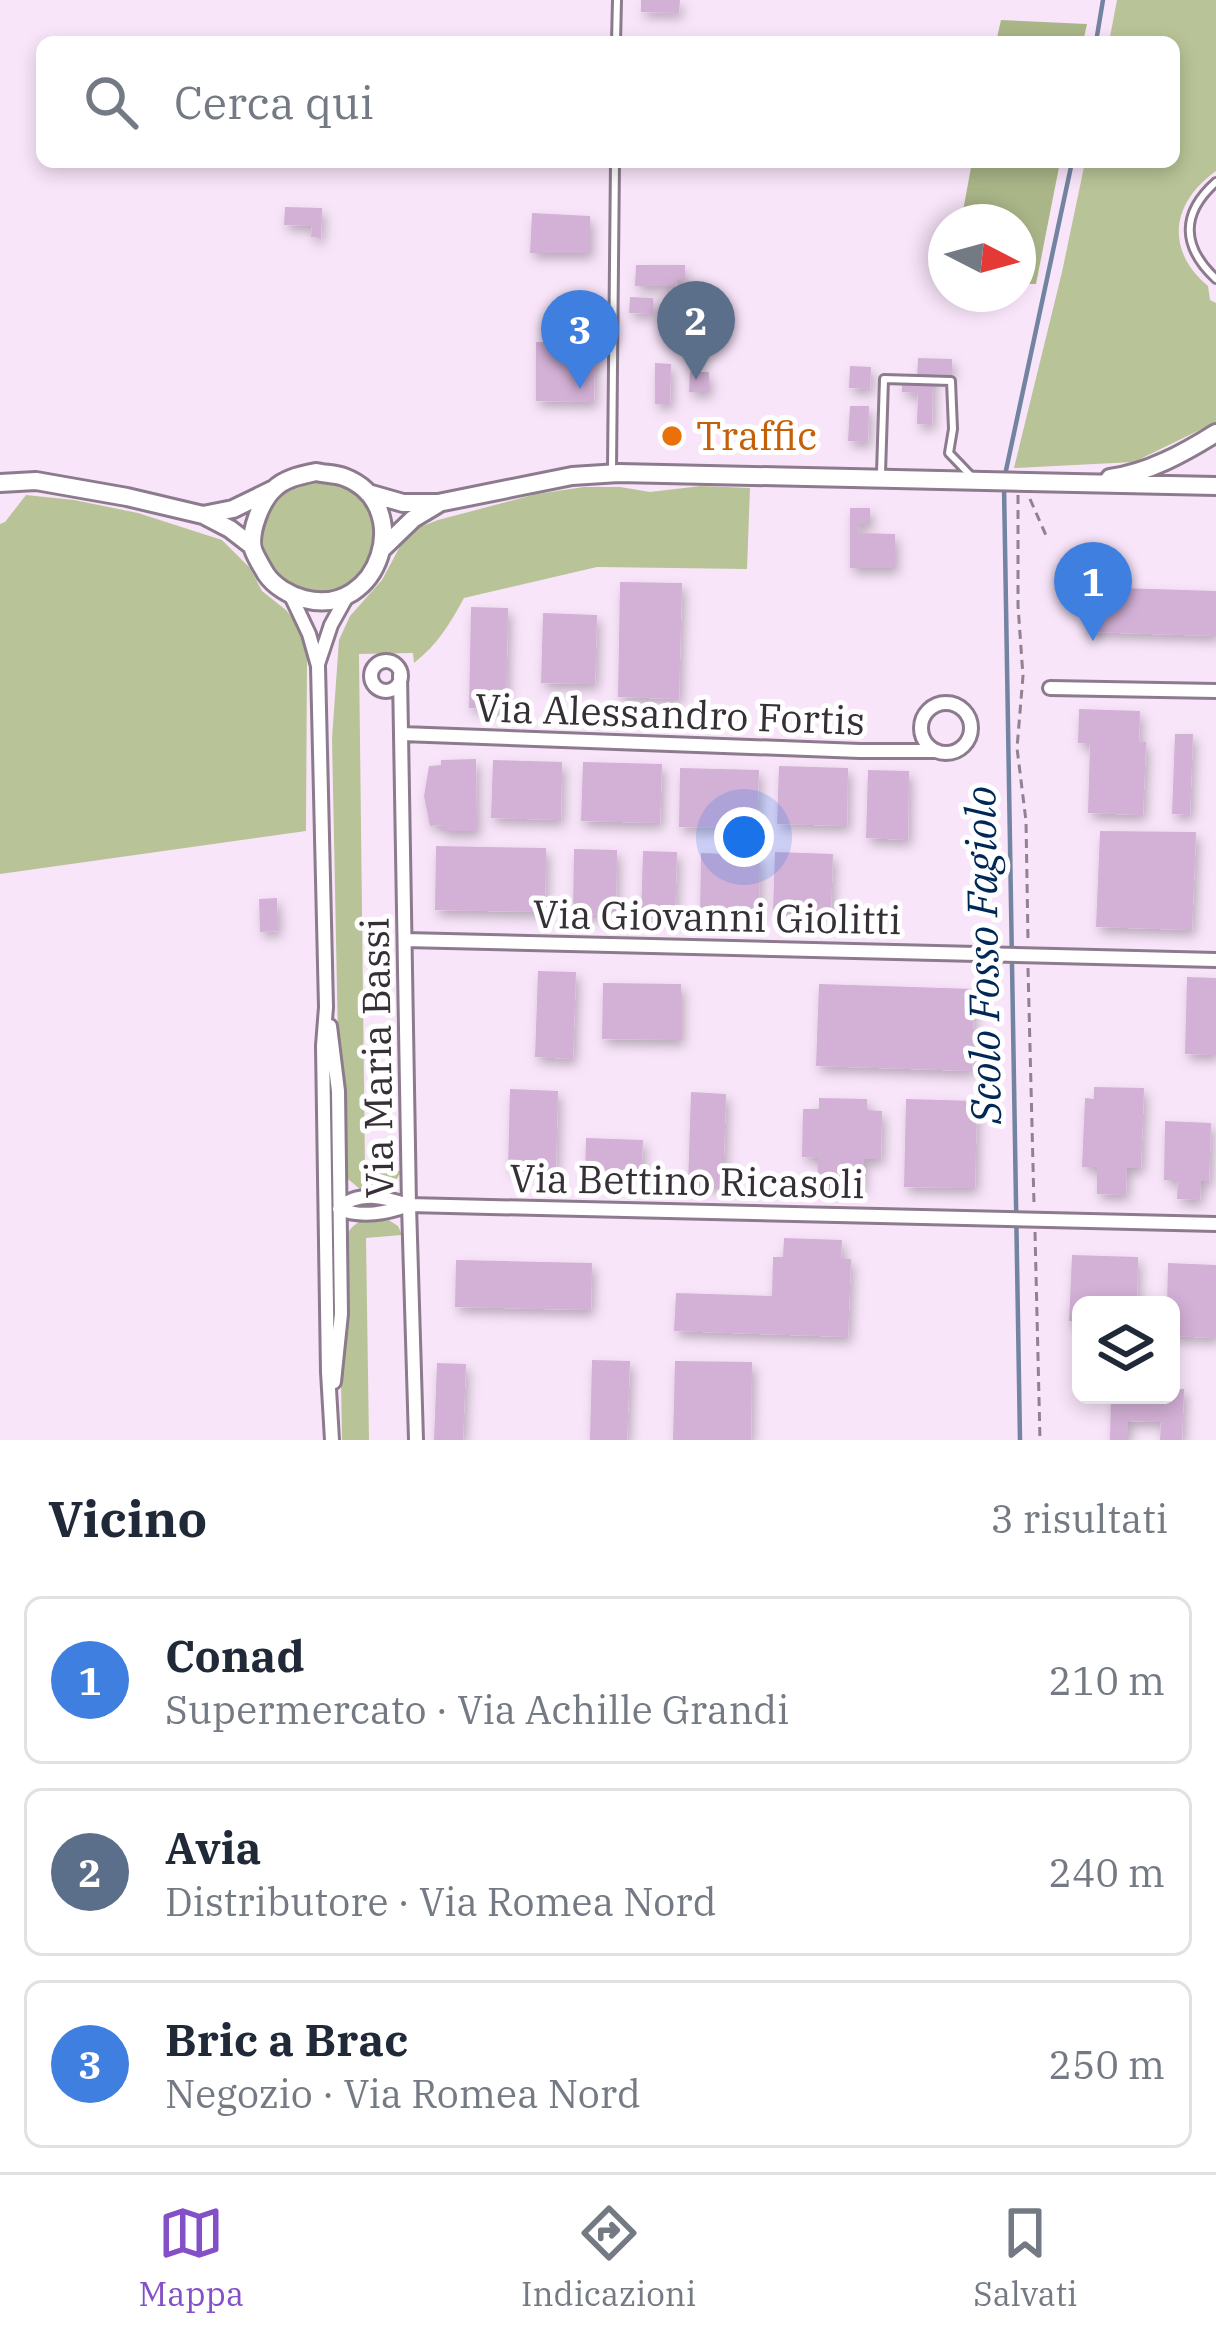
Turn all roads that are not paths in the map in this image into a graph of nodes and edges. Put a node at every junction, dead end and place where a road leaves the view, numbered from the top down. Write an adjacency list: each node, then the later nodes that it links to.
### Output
1 (616, 0): 2 (lane)
2 (616, 36)
3 (615, 168): 7 (lane)
4 (1216, 182): 5 (lane)
5 (1216, 279)
6 (1216, 433): 10 (main road)
7 (612, 473): 8 (main road); 15 (main road)
8 (881, 478): 9 (main road); 9 (lane)
9 (983, 480): 10 (main road)
10 (1079, 481): 12 (main road)
11 (0, 483): 16 (main road)
12 (1216, 486)
13 (273, 490): 14 (main road); 16 (main road); 17 (main road)
14 (368, 493): 15 (main road); 18 (main road)
15 (438, 503): 18 (main road)
16 (203, 515): 17 (main road)
17 (252, 546): 19 (main road)
18 (382, 548): 20 (main road)
19 (291, 596): 20 (main road); 21 (street)
20 (346, 598): 21 (street)
21 (317, 665): 29 (street)
22 (400, 674): 25 (street, Via Maria Bassi)
23 (1050, 688): 24 (street)
24 (1216, 691)
25 (402, 734): 26 (street, Via Alessandro Fortis); 27 (street, Via Maria Bassi)
26 (937, 751): 26 (street, Via Alessandro Fortis)
27 (405, 940): 28 (street, Via Giovanni Giolitti); 33 (street, Via Maria Bassi)
28 (1216, 960)
29 (326, 1007): 30 (street); 31 (street)
30 (324, 1097): 34 (street); 38 (street)
31 (339, 1180): 32 (street); 34 (street)
32 (365, 1197): 33 (street); 34 (street)
33 (409, 1205): 35 (street, Via Bettino Ricasoli); 36 (street, Via Bettino Ricasoli); 41 (street, Via Maria Bassi)
34 (339, 1209): 35 (street, Via Bettino Ricasoli); 37 (street); 38 (street)
35 (365, 1215): 37 (street)
36 (1216, 1224)
37 (340, 1234): 39 (street)
38 (327, 1320): 39 (street)
39 (331, 1409): 40 (street)
40 (332, 1440)
41 (416, 1440)

